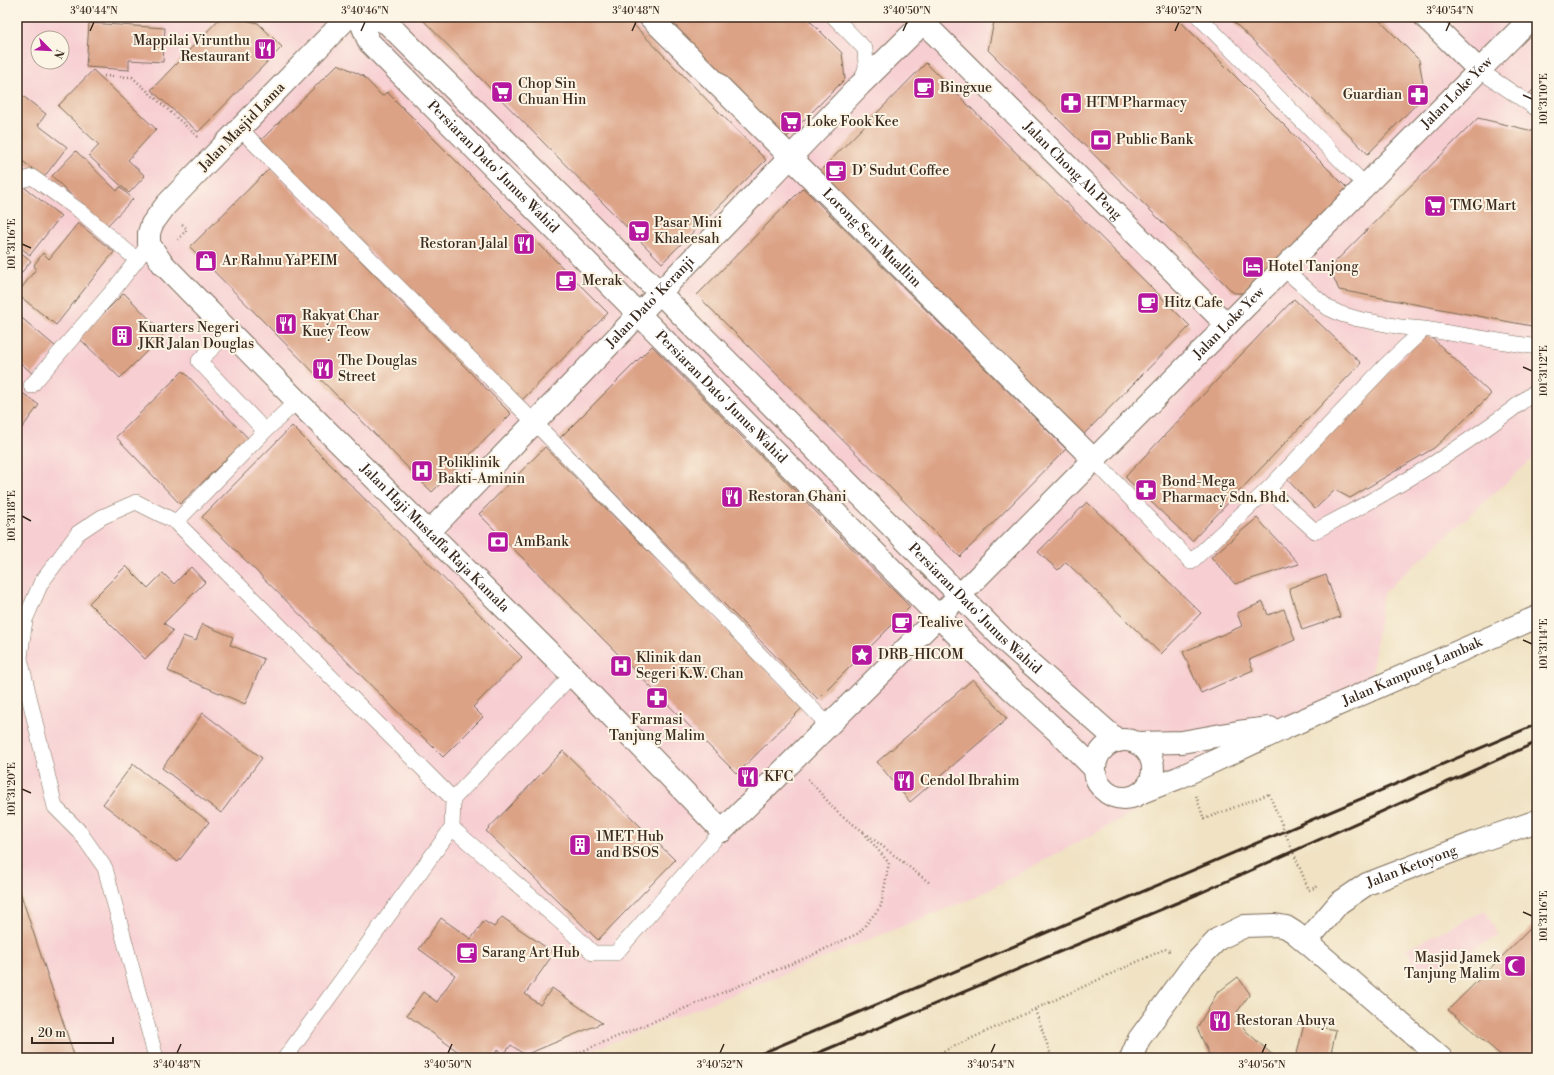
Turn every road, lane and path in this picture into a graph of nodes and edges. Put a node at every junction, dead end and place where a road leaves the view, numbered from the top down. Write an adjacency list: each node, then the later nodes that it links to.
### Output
1 (348, 17): 14 (street, Jalan Masjid Lama)
2 (359, 17): 24 (street, Persiaran Dato' Junus Wahid)
3 (374, 17): 23 (street, Persiaran Dato' Junus Wahid)
4 (650, 17): 16 (street, Lorong Seni Muallim)
5 (834, 17): 12 (lane)
6 (1199, 17): 18 (lane)
7 (1425, 17): 10 (street)
8 (1532, 17): 10 (street, Jalan Loke Yew)
9 (923, 19): 12 (street, Jalan Dato' Keranji); 25 (street, Jalan Chong Ah Peng)
10 (1479, 70): 13 (lane); 18 (street, Jalan Loke Yew)
11 (104, 76): 15 (path)
12 (860, 86): 16 (street, Jalan Dato' Keranji)
13 (1537, 109)
14 (240, 128): 15 (street, Jalan Masjid Lama); 32 (lane)
15 (215, 154): 19 (street, Jalan Masjid Lama)
16 (792, 158): 23 (street, Jalan Dato' Keranji); 34 (street, Lorong Seni Muallim)
17 (17, 182): 21 (lane)
18 (1365, 185): 22 (street, Jalan Loke Yew)
19 (166, 205): 20 (path); 21 (street, Jalan Masjid Lama)
20 (182, 245)
21 (143, 252): 27 (street, Jalan Haji Mustaffa Raja Kamala); 29 (lane)
22 (1283, 268): 25 (street, Jalan Loke Yew); 26 (lane)
23 (660, 293): 24 (street, Jalan Dato' Keranji); 38 (street, Persiaran Dato' Junus Wahid)
24 (639, 316): 32 (street, Jalan Dato' Keranji); 39 (street, Persiaran Dato' Junus Wahid)
25 (1227, 325): 34 (street, Jalan Loke Yew)
26 (1424, 329): 28 (lane); 35 (lane)
27 (230, 331): 31 (street, Jalan Haji Mustaffa Raja Kamala); 33 (lane)
28 (1537, 347)
29 (31, 386)
30 (1537, 390): 35 (lane)
31 (297, 401): 33 (lane); 37 (street, Jalan Haji Mustaffa Raja Kamala)
32 (535, 423): 37 (street, Jalan Dato' Keranji); 42 (lane)
33 (265, 431): 36 (lane)
34 (1094, 460): 35 (lane); 38 (street, Jalan Loke Yew)
35 (1268, 488)
36 (176, 522): 49 (lane); 60 (lane)
37 (428, 532): 41 (street, Jalan Haji Mustaffa Raja Kamala)
38 (960, 595): 39 (street, Jalan Loke Yew); 44 (street, Persiaran Dato' Junus Wahid)
39 (938, 616): 42 (street, Jalan Loke Yew); 46 (street, Persiaran Dato' Junus Wahid)
40 (1537, 617): 43 (street, Jalan Kampung Lambak)
41 (572, 675): 49 (lane); 52 (street, Jalan Haji Mustaffa Raja Kamala)
42 (829, 726): 45 (street, Jalan Loke Yew)
43 (1287, 727): 44 (street, Jalan Kampung Lambak); 47 (street, Jalan Kampung Lambak)
44 (1127, 742): 46 (street); 48 (street)
45 (793, 762): 52 (street, Jalan Loke Yew); 53 (path)
46 (1095, 769): 48 (street)
47 (1188, 773): 48 (street, Jalan Kampung Lambak); 55 (path, bridge)
48 (1142, 792)
49 (452, 798): 51 (lane)
50 (1537, 821): 56 (street, Jalan Ketoyong)
51 (452, 828): 52 (lane); 61 (lane)
52 (722, 831)
53 (863, 832): 54 (path); 62 (path)
54 (931, 884)
55 (1309, 890)
56 (1306, 942): 57 (street); 59 (street)
57 (1194, 964): 58 (path); 65 (street)
58 (1034, 1010): 63 (path); 64 (path)
59 (1438, 1057)
60 (156, 1058)
61 (285, 1058)
62 (566, 1058)
63 (929, 1058)
64 (1052, 1058)
65 (1131, 1058)

